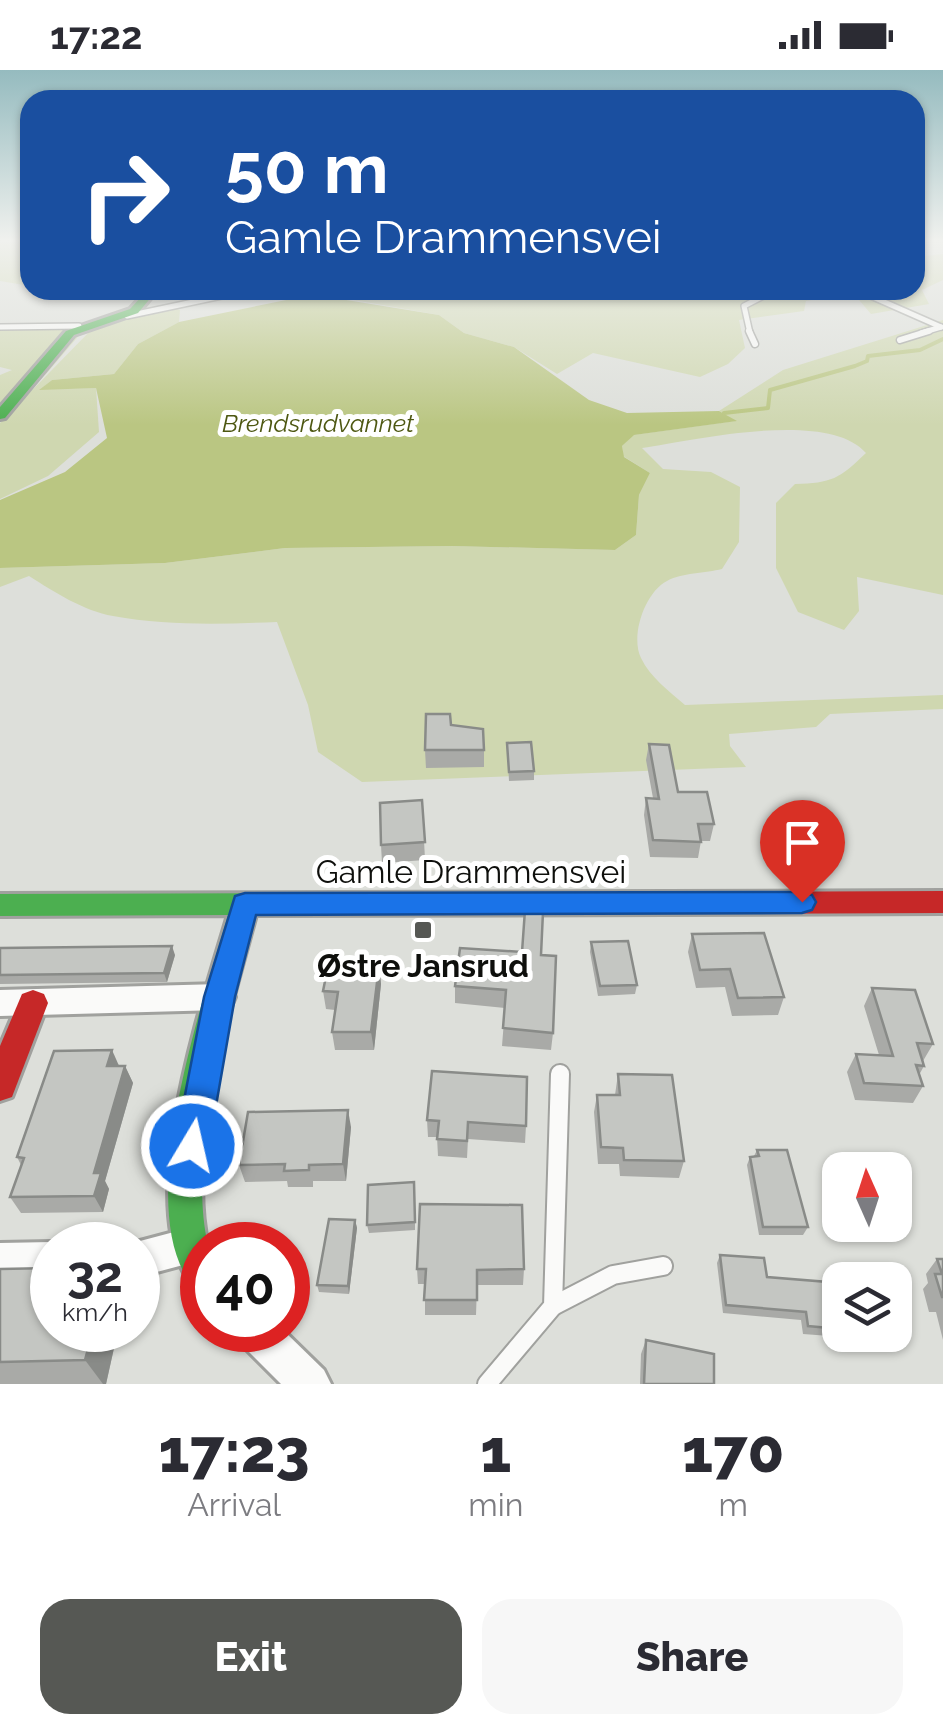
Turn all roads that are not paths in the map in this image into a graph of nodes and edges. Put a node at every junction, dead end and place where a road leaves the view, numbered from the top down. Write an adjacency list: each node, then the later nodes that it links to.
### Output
1 (145, 302): 5 (street)
2 (189, 302): 5 (lane)
3 (751, 302): 9 (lane)
4 (885, 302): 8 (lane)
5 (120, 317): 6 (street)
6 (79, 326): 7 (lane); 10 (street)
7 (0, 327)
8 (900, 340)
9 (755, 344)
10 (0, 415)
11 (943, 902): 12 (street, Gamle Drammensvei)
12 (245, 904): 13 (street, Gamle Drammensvei); 14 (street)
13 (0, 905)
14 (220, 997): 16 (street); 19 (street)
15 (0, 1003): 16 (street)
16 (33, 1003): 18 (street)
17 (560, 1074): 23 (lane)
18 (0, 1086)
19 (189, 1222)
20 (30, 1261): 21 (street)
21 (0, 1262)
22 (664, 1266): 23 (lane)
23 (553, 1306): 26 (lane)
24 (277, 1352): 25 (street)
25 (310, 1384)
26 (488, 1384)

